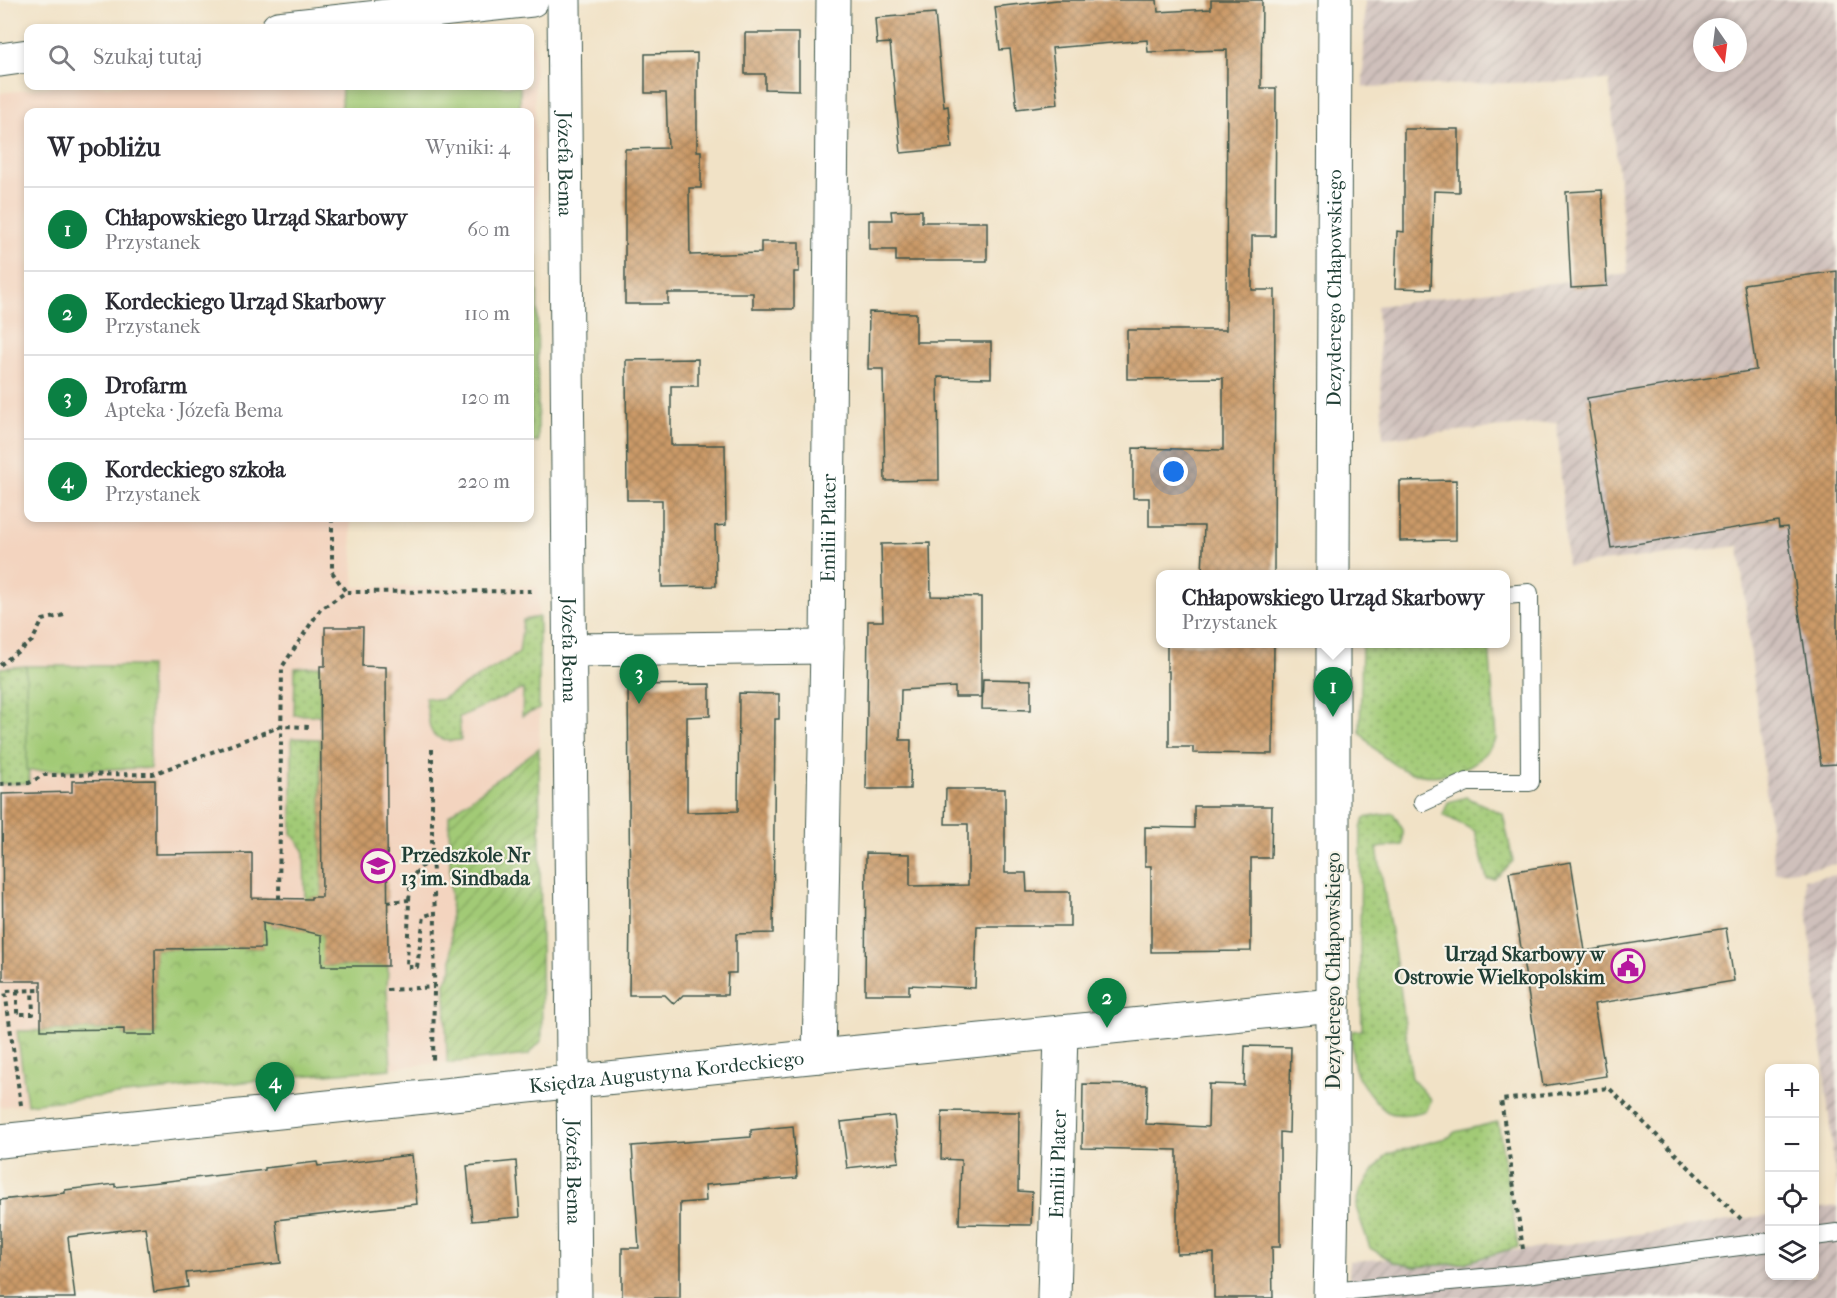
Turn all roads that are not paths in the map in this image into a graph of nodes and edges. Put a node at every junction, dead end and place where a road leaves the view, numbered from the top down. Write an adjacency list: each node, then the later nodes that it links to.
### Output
1 (532, 0): 5 (street)
2 (564, 0): 12 (street, Józefa Bema)
3 (833, 0): 10 (street, Emilii Plater)
4 (1335, 0): 8 (street, Dezyderego Chłapowskiego)
5 (314, 24)
6 (24, 57): 7 (street)
7 (0, 60)
8 (1333, 570)
9 (1510, 595): 13 (lane)
10 (827, 647): 12 (street); 16 (street, Emilii Plater)
11 (1333, 648): 14 (street, Dezyderego Chłapowskiego)
12 (570, 650): 17 (street, Józefa Bema)
13 (1423, 802)
14 (1333, 1005): 15 (street, Księdza Augustyna Kordeckiego); 22 (street, Dezyderego Chłapowskiego)
15 (1061, 1032): 16 (street, Księdza Augustyna Kordeckiego); 24 (street, Emilii Plater)
16 (819, 1056): 17 (street, Księdza Augustyna Kordeckiego)
17 (573, 1083): 18 (street, Księdza Augustyna Kordeckiego); 23 (street, Józefa Bema)
18 (13, 1140)
19 (1837, 1233): 20 (lane)
20 (1819, 1235)
21 (1765, 1242): 22 (lane)
22 (1330, 1295)
23 (575, 1298)
24 (1054, 1298)

